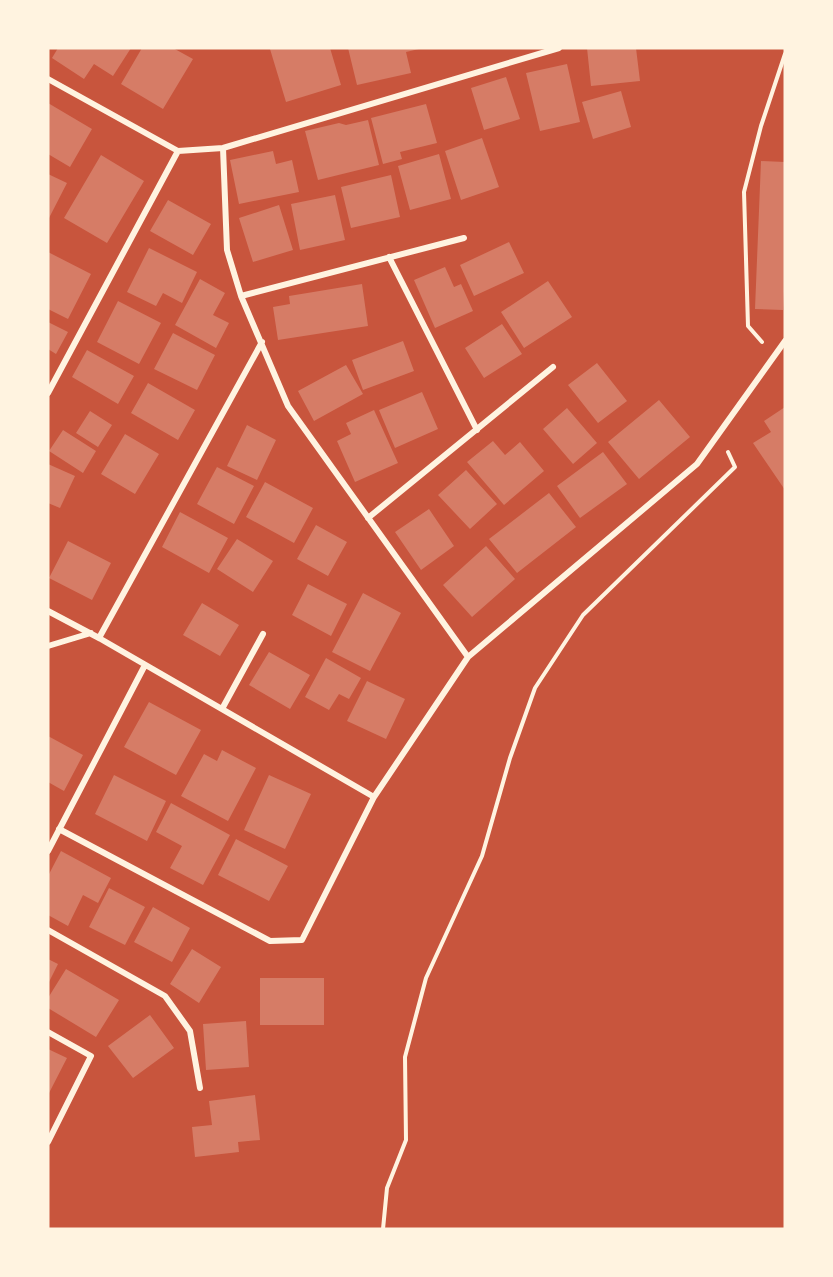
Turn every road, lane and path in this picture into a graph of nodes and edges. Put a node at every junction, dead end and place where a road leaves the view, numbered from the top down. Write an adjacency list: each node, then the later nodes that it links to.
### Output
1 (559, 48): 4 (street)
2 (785, 54): 11 (path)
3 (48, 79): 5 (street)
4 (223, 148): 5 (street); 8 (street)
5 (178, 151): 13 (street)
6 (464, 238): 7 (street)
7 (389, 258): 8 (street); 14 (street)
8 (241, 296): 10 (street)
9 (785, 341): 11 (street)
10 (262, 342): 16 (street); 20 (street)
11 (774, 357): 15 (street)
12 (553, 367): 14 (street)
13 (48, 393)
14 (477, 430): 16 (street)
15 (719, 433): 22 (street); 32 (path)
16 (368, 518): 22 (street)
17 (48, 610): 18 (street)
18 (91, 633): 20 (street); 21 (street)
19 (263, 634): 24 (street)
20 (99, 638): 23 (street)
21 (48, 646)
22 (468, 657): 25 (street)
23 (145, 665): 24 (street); 26 (street)
24 (222, 709): 25 (street)
25 (374, 797): 26 (street)
26 (59, 829): 27 (street)
27 (48, 851)
28 (48, 930): 30 (street)
29 (48, 1032): 31 (street)
30 (200, 1088)
31 (48, 1142)
32 (383, 1229)

